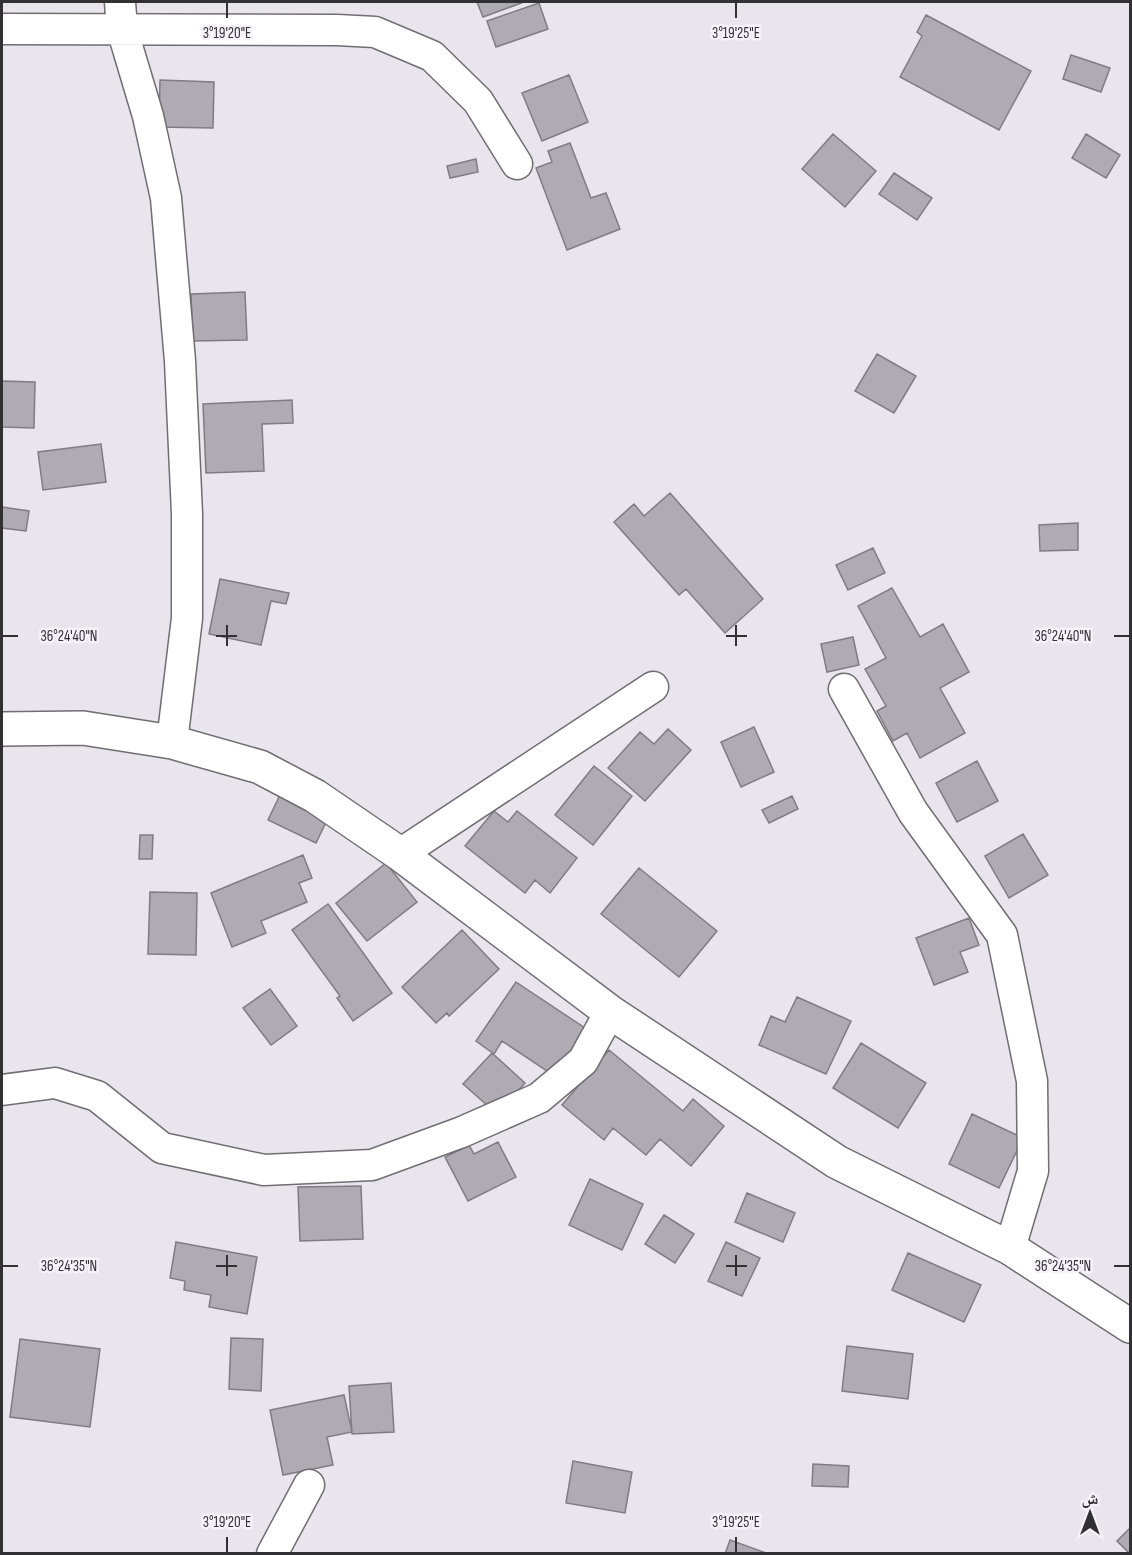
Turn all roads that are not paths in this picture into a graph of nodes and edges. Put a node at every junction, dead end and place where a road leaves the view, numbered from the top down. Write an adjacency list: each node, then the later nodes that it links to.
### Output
1 (121, 15): 2 (street); 3 (street); 7 (street)
2 (2, 29)
3 (517, 164)
4 (653, 687): 8 (street)
5 (844, 689): 11 (street)
6 (2, 729): 7 (main road)
7 (172, 742): 8 (main road)
8 (400, 854): 9 (main road)
9 (610, 1012): 10 (street); 11 (main road)
10 (2, 1090)
11 (1010, 1248): 12 (main road)
12 (1131, 1326)
13 (309, 1485): 14 (street)
14 (272, 1554)

